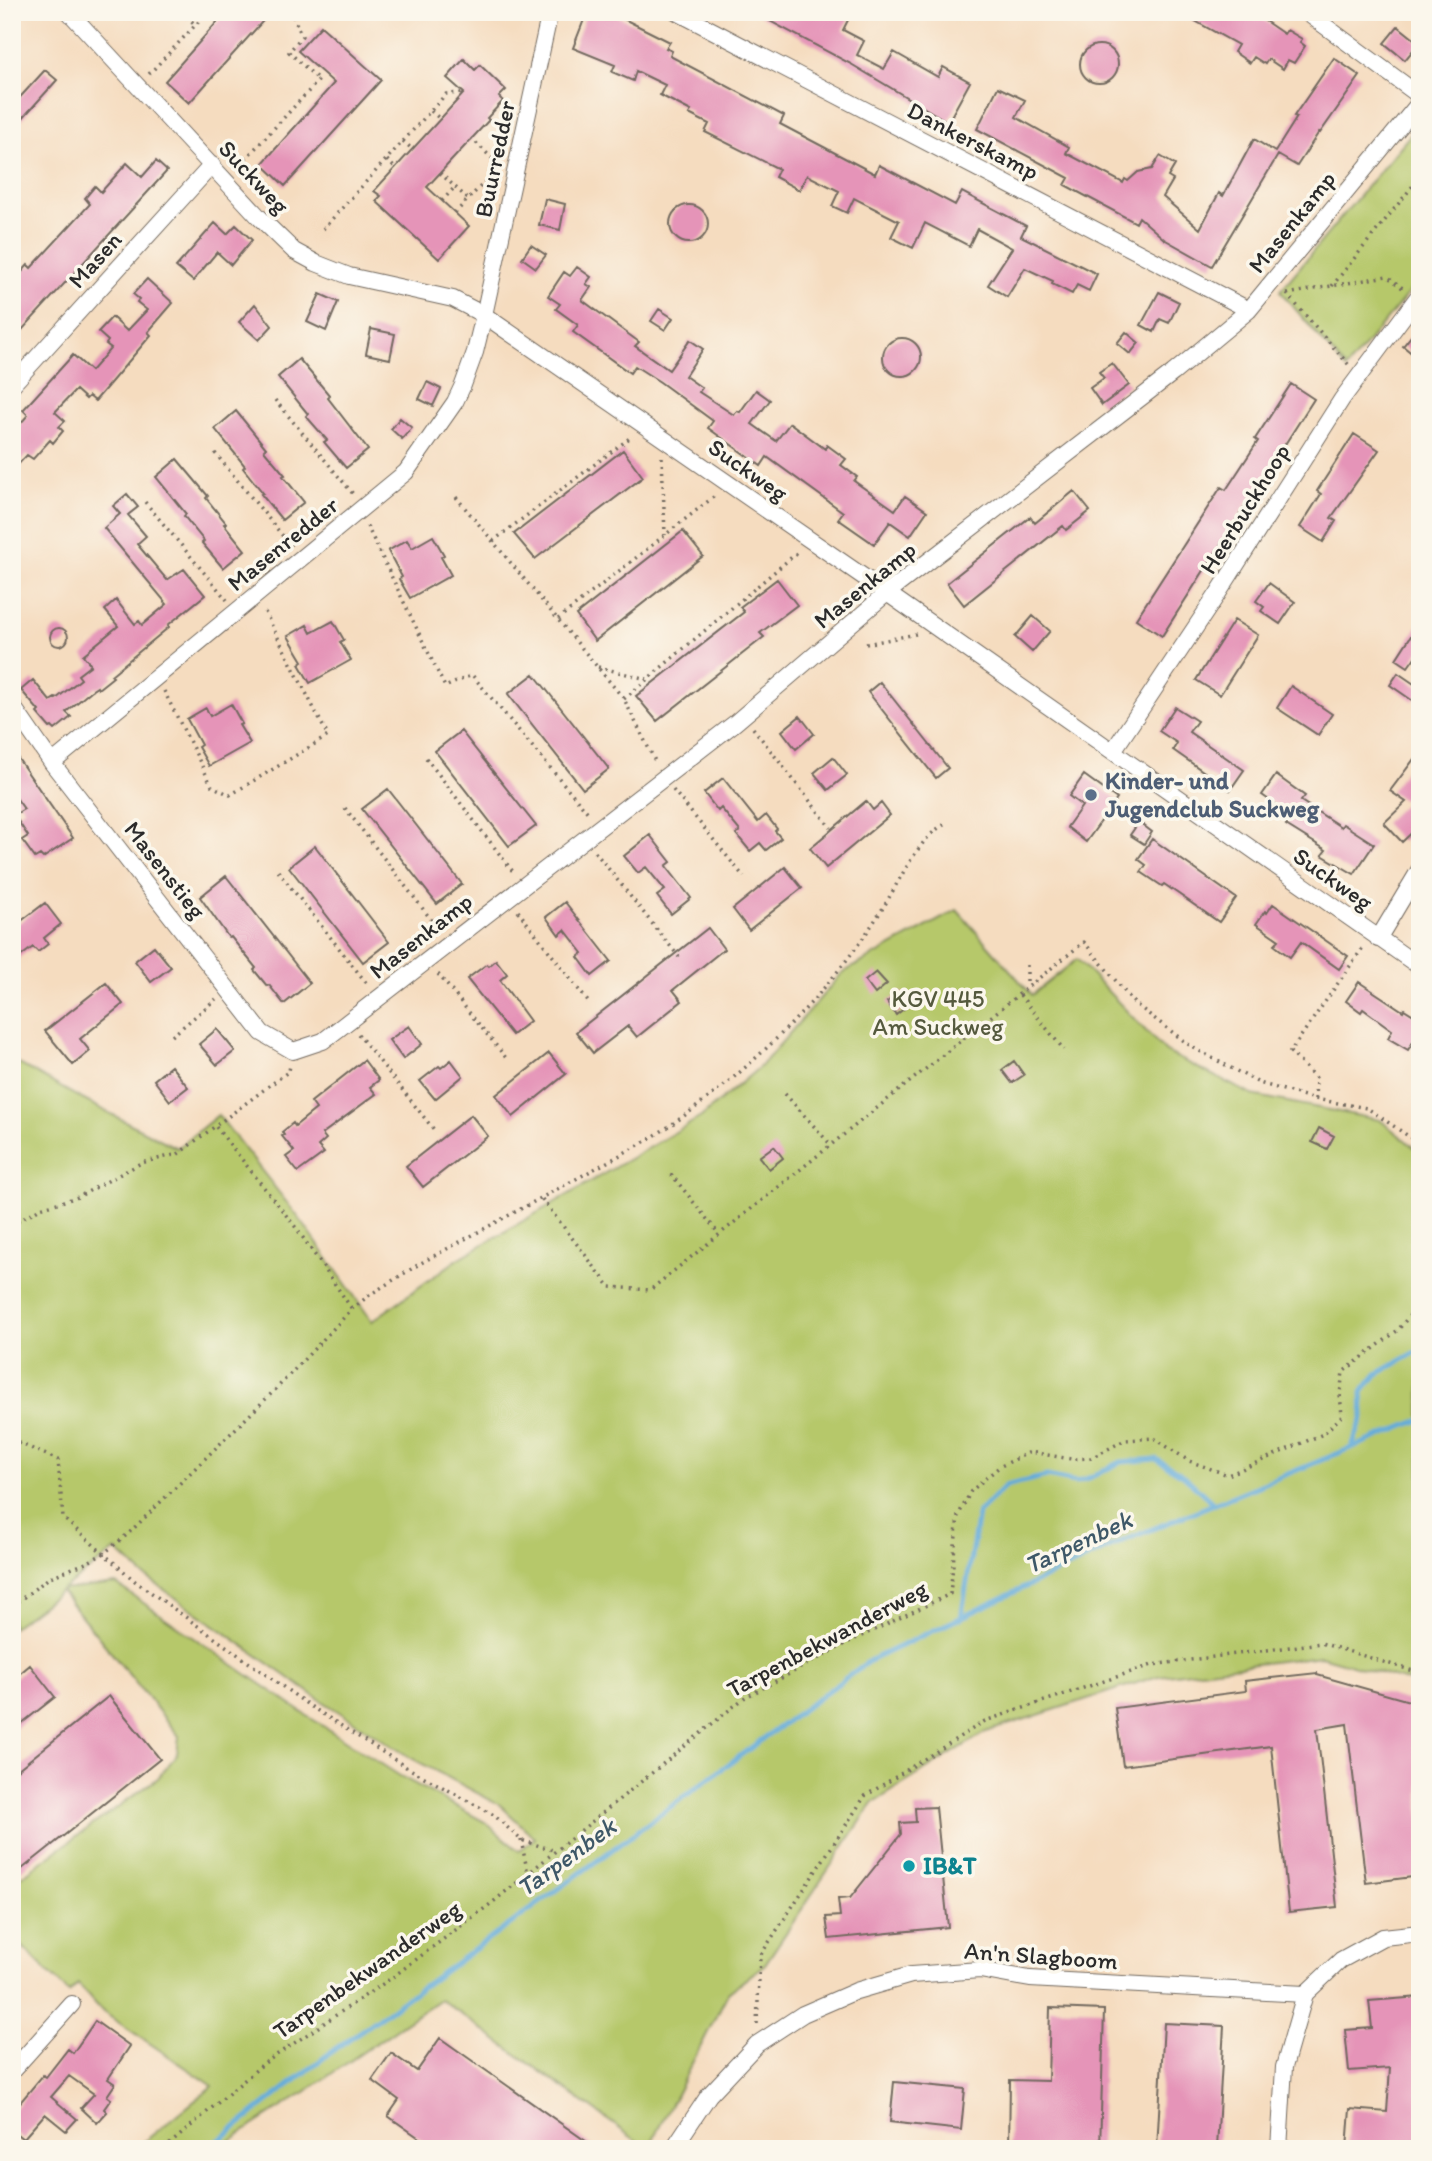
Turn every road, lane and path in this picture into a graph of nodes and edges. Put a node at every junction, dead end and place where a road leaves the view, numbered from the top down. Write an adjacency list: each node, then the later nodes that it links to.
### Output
1 (69, 12): 9 (street, Suckweg)
2 (181, 12): 8 (path)
3 (208, 12): 8 (path)
4 (291, 12): 22 (path)
5 (550, 12): 21 (street, Buurredder)
6 (677, 12): 34 (street, Dankerskamp)
7 (1306, 12): 11 (street)
8 (196, 25): 9 (path)
9 (137, 86): 19 (street, Suckweg)
10 (464, 93): 13 (path)
11 (1420, 96)
12 (1420, 102): 30 (street, Masenkamp)
13 (431, 111): 14 (path); 16 (path)
14 (440, 119)
15 (471, 138): 21 (path)
16 (404, 141): 17 (path); 18 (path)
17 (412, 149)
18 (386, 159): 20 (path); 29 (path)
19 (212, 165): 35 (street, Suckweg); 37 (street, Masen)
20 (395, 168)
21 (508, 168): 26 (path); 35 (street, Buurredder)
22 (236, 169)
23 (440, 173): 25 (path)
24 (1420, 177): 31 (path)
25 (455, 187): 26 (path); 27 (path)
26 (468, 199): 28 (path)
27 (442, 201)
28 (455, 213)
29 (323, 229)
30 (1274, 279): 32 (path); 34 (street, Masenkamp)
31 (1332, 286): 32 (path); 33 (path)
32 (1287, 294): 36 (path)
33 (1418, 297): 36 (street, Heerbuckhoop)
34 (1249, 310): 50 (street, Masenkamp)
35 (484, 315): 39 (street, Suckweg); 45 (street, Masenredder)
36 (1358, 376): 62 (street, Heerbuckhoop)
37 (12, 385)
38 (275, 400): 45 (path)
39 (645, 426): 40 (street, Suckweg); 48 (path)
40 (661, 437): 42 (street, Suckweg); 46 (path)
41 (215, 453): 49 (path)
42 (730, 485): 46 (path); 47 (street, Suckweg)
43 (456, 497): 48 (path)
44 (145, 502): 52 (path)
45 (362, 508): 49 (street, Masenredder); 68 (path)
46 (665, 535): 53 (path)
47 (810, 540): 50 (street, Suckweg); 58 (path)
48 (493, 541): 53 (path)
49 (301, 558): 51 (street, Masenredder)
50 (887, 593): 54 (street, Suckweg); 61 (street, Masenkamp)
51 (256, 595): 52 (street, Masenredder); 57 (path)
52 (237, 611): 57 (street, Masenredder)
53 (558, 619): 56 (path)
54 (939, 630): 55 (path); 62 (street, Suckweg)
55 (866, 644)
56 (598, 667): 58 (path); 59 (path)
57 (157, 677): 64 (street, Masenredder)
58 (647, 679): 59 (path)
59 (624, 699): 65 (path)
60 (12, 705): 64 (street, Masenstieg)
61 (743, 716): 65 (street, Masenkamp); 69 (path)
62 (1113, 751): 76 (street, Suckweg)
63 (426, 758): 74 (path)
64 (52, 763): 83 (street, Masenstieg)
65 (664, 779): 68 (street, Masenkamp); 73 (path)
66 (345, 808): 77 (path)
67 (948, 823): 99 (path)
68 (600, 827): 70 (street, Masenkamp)
69 (831, 828)
70 (585, 839): 74 (street, Masenkamp); 78 (path)
71 (1420, 869): 76 (street)
72 (278, 871): 85 (path)
73 (744, 877)
74 (524, 886): 75 (street, Masenkamp)
75 (508, 898): 77 (street, Masenkamp); 86 (path)
76 (1375, 937): 81 (street, Suckweg); 93 (path)
77 (450, 943): 79 (street, Masenkamp)
78 (679, 957)
79 (427, 961): 85 (street, Masenkamp); 91 (path)
80 (1027, 965): 82 (path)
81 (1420, 967)
82 (1030, 985): 84 (path); 93 (path)
83 (228, 989): 88 (path); 90 (street, Masenstieg)
84 (1020, 995): 89 (path); 96 (path)
85 (379, 998): 87 (street, Masenkamp)
86 (589, 1003)
87 (348, 1022): 90 (street, Masenkamp); 95 (path)
88 (172, 1036)
89 (1064, 1050)
90 (293, 1051): 94 (path)
91 (506, 1059)
92 (785, 1094): 96 (path)
93 (1315, 1100): 97 (path)
94 (216, 1127): 100 (path); 103 (path)
95 (435, 1131)
96 (830, 1144): 101 (path)
97 (1420, 1144)
98 (671, 1174): 101 (path)
99 (541, 1198): 101 (path); 103 (path)
100 (12, 1225)
101 (719, 1234)
102 (1420, 1308): 109 (path, Tarpenbekwanderweg)
103 (352, 1309): 105 (path)
104 (12, 1440): 105 (path)
105 (103, 1554): 106 (path); 108 (path)
106 (12, 1606)
107 (1420, 1673): 114 (path)
108 (521, 1840): 109 (path); 110 (path)
109 (556, 1851): 110 (path, Tarpenbekwanderweg)
110 (527, 1874): 116 (path, Tarpenbekwanderweg)
111 (1420, 1933): 112 (street)
112 (1305, 1994): 114 (street, An'n Slagboom); 118 (street)
113 (72, 2004): 115 (street)
114 (757, 2044): 117 (street, An'n Slagboom)
115 (12, 2071)
116 (163, 2149)
117 (673, 2149)
118 (1279, 2149)

